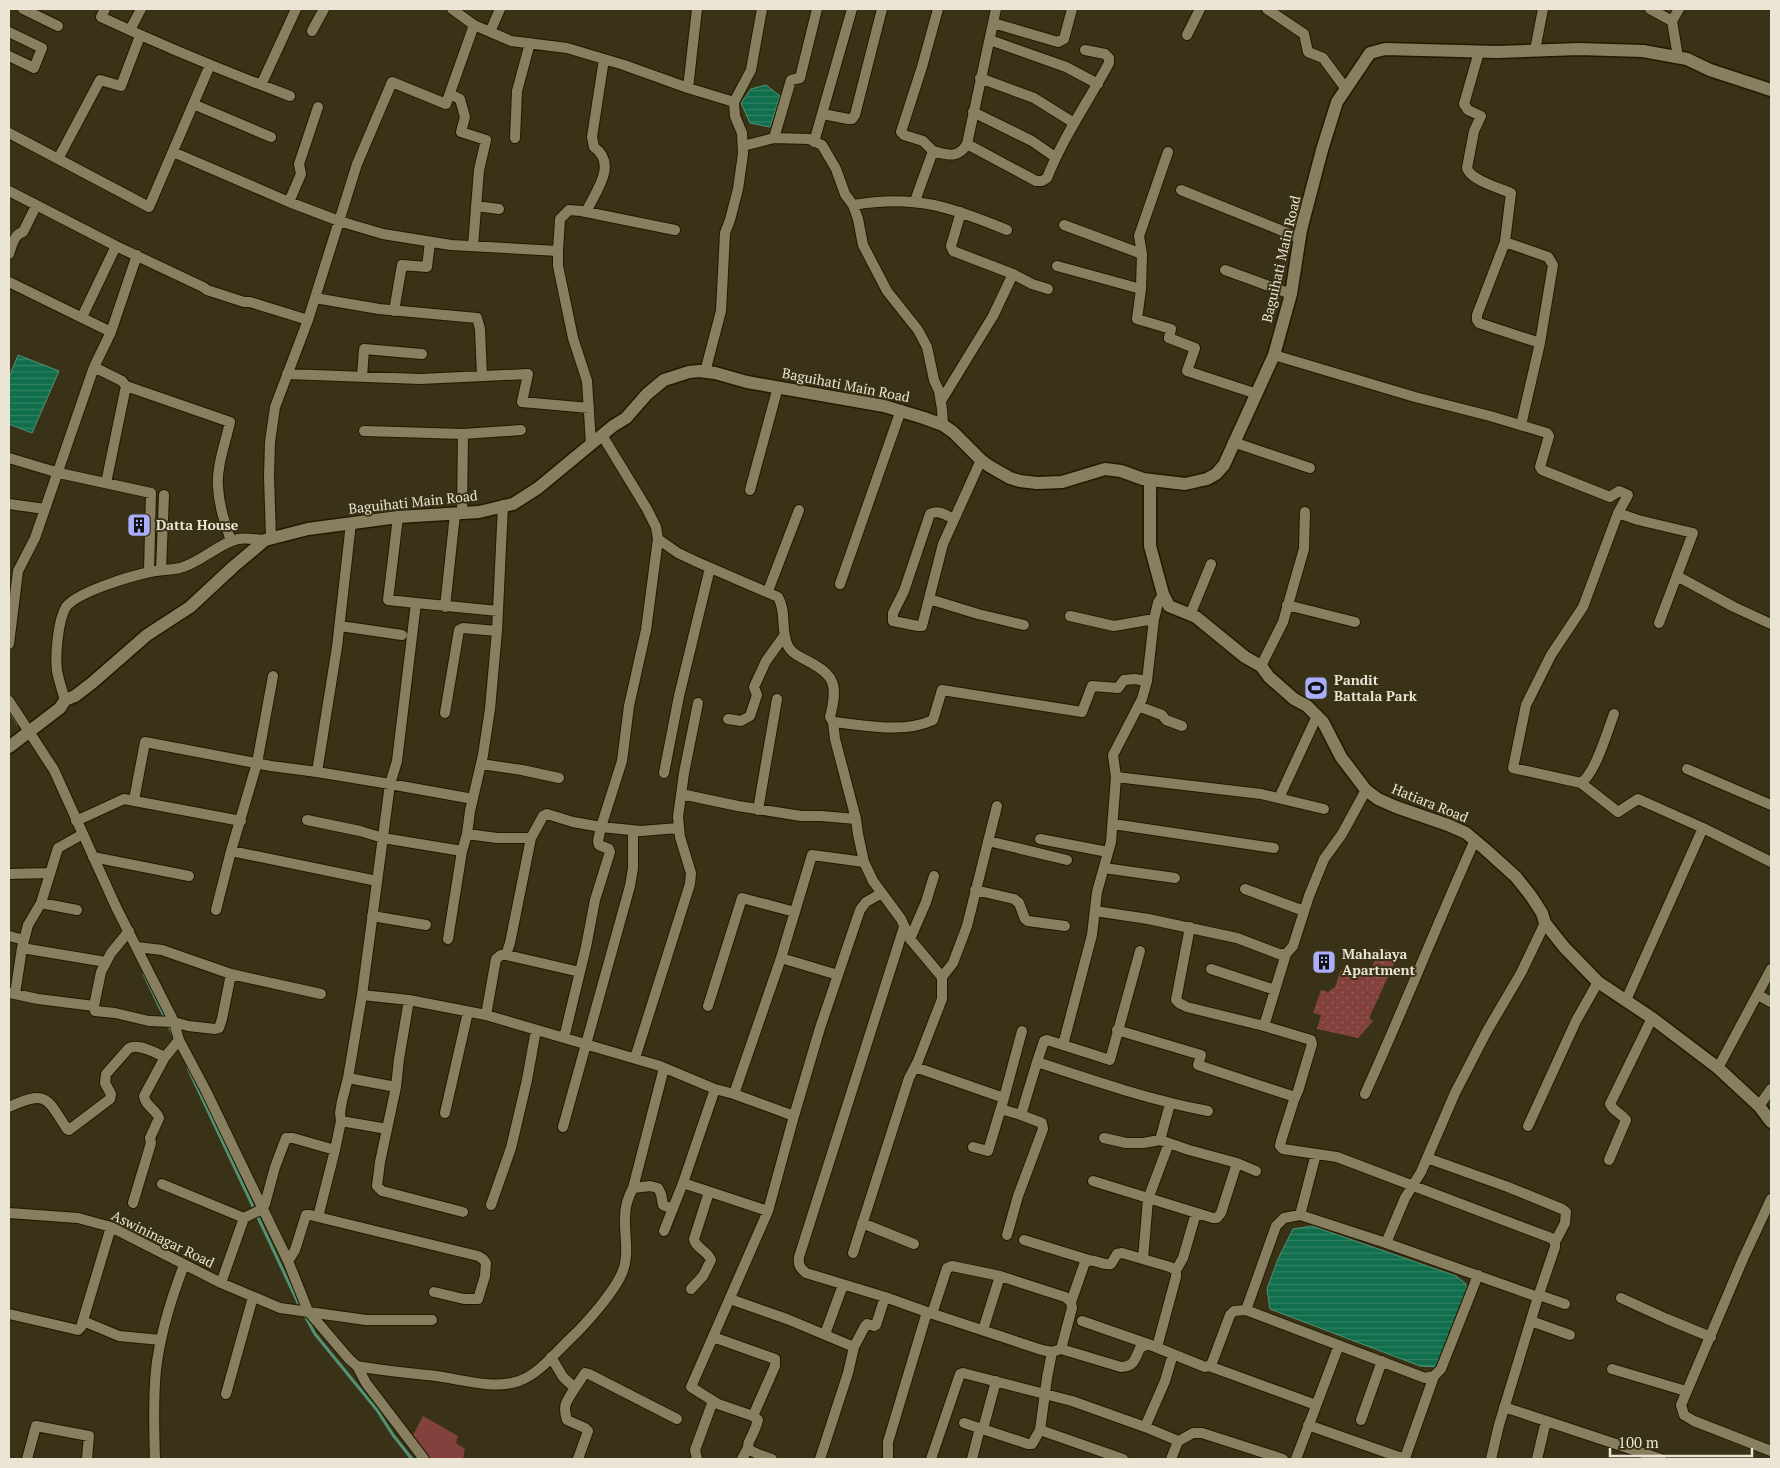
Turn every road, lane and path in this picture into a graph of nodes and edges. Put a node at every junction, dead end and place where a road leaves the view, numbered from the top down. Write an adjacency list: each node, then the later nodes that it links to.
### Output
1 (24, 9): 24 (street)
2 (105, 9): 25 (street)
3 (141, 9): 25 (street)
4 (296, 9): 42 (street)
5 (324, 9): 26 (street)
6 (452, 9): 23 (street)
7 (500, 9): 28 (street)
8 (697, 9): 43 (street)
9 (762, 9): 48 (street)
10 (817, 9): 57 (street)
11 (852, 9): 52 (street)
12 (882, 9): 52 (street)
13 (938, 9): 61 (street)
14 (996, 9): 22 (street)
15 (1072, 9): 22 (street)
16 (1200, 9): 29 (street)
17 (1268, 9): 44 (street)
18 (1542, 9): 34 (street)
19 (1650, 9): 21 (street)
20 (1679, 9): 21 (street)
21 (1672, 21): 37 (street)
22 (993, 24): 31 (street)
23 (474, 25): 28 (street); 46 (street)
24 (58, 26)
25 (130, 30): 30 (street)
26 (312, 31)
27 (9, 32): 36 (street)
28 (490, 32): 32 (street)
29 (1187, 34)
30 (140, 36): 39 (street); 65 (street)
31 (990, 40): 40 (street); 41 (street)
32 (530, 43): 38 (street); 56 (street)
33 (1085, 50): 41 (street)
34 (1534, 50): 35 (street, Baguihati Main Road); 37 (street, Baguihati Main Road)
35 (1479, 52): 44 (street, Baguihati Main Road); 82 (street)
36 (9, 56)
37 (1678, 57): 45 (street, Baguihati Main Road)
38 (604, 59): 43 (street); 74 (street)
39 (210, 65): 42 (street); 49 (street)
40 (980, 78): 51 (street); 53 (street)
41 (1098, 84): 53 (street)
42 (261, 85): 47 (street)
43 (688, 88): 48 (street)
44 (1346, 89): 80 (street, Baguihati Main Road)
45 (1771, 90)
46 (450, 94): 72 (street); 76 (street)
47 (290, 96)
48 (734, 102): 60 (street)
49 (193, 104): 55 (street); 62 (street)
50 (318, 108): 68 (street)
51 (973, 112): 59 (street); 64 (street)
52 (823, 114): 58 (street)
53 (1074, 123): 64 (street)
54 (9, 133): 65 (street)
55 (271, 137)
56 (515, 138)
57 (774, 138): 58 (street); 60 (street)
58 (814, 142): 70 (street)
59 (966, 144): 61 (street); 64 (street)
60 (743, 146): 105 (street)
61 (933, 150): 69 (street)
62 (173, 152): 65 (street); 68 (street)
63 (1168, 152): 87 (street)
64 (1055, 157)
65 (58, 159)
66 (1181, 190): 80 (street)
67 (9, 191): 71 (street)
68 (289, 202): 76 (street)
69 (915, 202): 70 (street); 75 (street)
70 (853, 205): 112 (street)
71 (36, 206): 83 (street); 86 (street)
72 (476, 206): 73 (street); 84 (street)
73 (499, 209)
74 (586, 212): 78 (street); 85 (street)
75 (961, 212): 79 (street); 91 (street)
76 (339, 221): 81 (street); 96 (street)
77 (1064, 225): 87 (street)
78 (675, 230)
79 (1007, 230)
80 (1300, 238): 95 (street, Baguihati Main Road)
81 (430, 242): 84 (street); 97 (street)
82 (1505, 242): 101 (street); 101 (street)
83 (116, 246): 88 (street); 98 (street)
84 (473, 246): 85 (street)
85 (558, 251): 113 (street)
86 (9, 254)
87 (1142, 254): 94 (street)
88 (137, 255): 99 (street); 100 (street)
89 (1057, 266): 94 (street)
90 (1225, 270): 95 (street)
91 (1013, 274): 93 (street); 112 (street)
92 (9, 282): 98 (street)
93 (1048, 289)
94 (1141, 289): 111 (street)
95 (1291, 294): 103 (street, Baguihati Main Road)
96 (315, 298): 97 (street); 99 (street)
97 (394, 311): 107 (street)
98 (82, 318): 100 (street)
99 (308, 320): 106 (street)
100 (111, 332): 104 (street)
101 (1540, 343): 116 (street)
102 (422, 354): 108 (street)
103 (1274, 355): 111 (street, Baguihati Main Road); 116 (street)
104 (94, 367): 109 (street); 126 (street)
105 (706, 372): 110 (street, Baguihati Main Road); 120 (street, Baguihati Main Road)
106 (287, 374): 108 (street); 141 (street)
107 (482, 376): 108 (street); 113 (street)
108 (362, 377)
109 (126, 386): 128 (street); 143 (street)
110 (778, 387): 114 (street, Baguihati Main Road); 129 (street)
111 (1257, 394): 121 (street, Baguihati Main Road)
112 (941, 401): 115 (street)
113 (589, 408): 122 (street)
114 (901, 410): 115 (street, Baguihati Main Road); 149 (street)
115 (943, 425): 124 (street, Baguihati Main Road)
116 (1521, 425): 136 (street)
117 (521, 430): 119 (street)
118 (364, 431): 119 (street)
119 (463, 434): 137 (street)
120 (602, 435): 122 (street, Baguihati Main Road); 142 (street)
121 (1233, 442): 125 (street); 127 (street, Baguihati Main Road)
122 (591, 444): 132 (street, Baguihati Main Road)
123 (9, 458): 126 (street)
124 (981, 460): 127 (street, Baguihati Main Road); 139 (street)
125 (1310, 468)
126 (59, 473): 128 (street); 133 (street)
127 (1150, 480): 151 (street, Hatiara Road)
128 (106, 483): 147 (street)
129 (750, 490)
130 (164, 495): 146 (street)
131 (9, 504): 133 (street)
132 (503, 505): 137 (street, Baguihati Main Road); 156 (street)
133 (45, 509): 168 (street)
134 (799, 510): 150 (street)
135 (1304, 512): 154 (street)
136 (1618, 512): 148 (street); 192 (street)
137 (459, 514): 138 (street, Baguihati Main Road); 155 (street)
138 (398, 517): 140 (street, Baguihati Main Road); 153 (street)
139 (954, 520): 152 (street); 152 (street)
140 (352, 523): 141 (street, Baguihati Main Road); 164 (street)
141 (268, 539): 143 (street); 173 (street, Baguihati Main Road)
142 (658, 539): 145 (street); 208 (street)
143 (231, 541): 146 (street)
144 (1211, 564): 157 (street)
145 (710, 568): 150 (street); 189 (street)
146 (161, 570): 147 (street)
147 (149, 572): 173 (street)
148 (1677, 576): 161 (street); 162 (street)
149 (840, 584)
150 (768, 591): 167 (street)
151 (1163, 594): 157 (street, Hatiara Road); 159 (street)
152 (930, 599): 163 (street)
153 (416, 603): 155 (street); 193 (street)
154 (1288, 605): 160 (street); 169 (street)
155 (445, 606): 156 (street)
156 (498, 611): 165 (street)
157 (1190, 615): 169 (street, Hatiara Road)
158 (1070, 616): 159 (street)
159 (1154, 620): 171 (street)
160 (1355, 622)
161 (1659, 623)
162 (1771, 624)
163 (1024, 625)
164 (340, 626): 166 (street); 188 (street)
165 (497, 630): 177 (street); 186 (street)
166 (402, 635)
167 (784, 636): 180 (street); 181 (street)
168 (9, 644)
169 (1261, 666): 179 (street, Hatiara Road)
170 (273, 676): 185 (street)
171 (1148, 681): 176 (street); 181 (street)
172 (777, 699): 202 (street)
173 (65, 700): 183 (street, Baguihati Main Road)
174 (9, 701): 183 (street)
175 (698, 703): 195 (street)
176 (1138, 706): 182 (street); 190 (street)
177 (445, 714)
178 (1614, 714): 192 (street)
179 (1316, 716): 194 (street, Hatiara Road); 196 (street)
180 (728, 720)
181 (833, 722): 203 (street)
182 (1182, 726)
183 (30, 732): 184 (street, Baguihati Main Road); 205 (street)
184 (9, 747)
185 (257, 763): 188 (street); 198 (street); 206 (street)
186 (482, 764): 191 (street); 197 (street)
187 (1687, 769): 199 (street)
188 (317, 772): 193 (street)
189 (664, 773)
190 (1116, 777): 196 (street); 207 (street)
191 (559, 778)
192 (1580, 783): 210 (street)
193 (390, 784): 197 (street); 214 (street)
194 (1366, 790): 217 (street, Hatiara Road); 241 (street)
195 (681, 794): 202 (street); 209 (street)
196 (1279, 798): 201 (street)
197 (473, 799): 212 (street)
198 (134, 800): 205 (street); 206 (street)
199 (1771, 805)
200 (997, 806): 218 (street)
201 (1324, 809)
202 (758, 810): 203 (street)
203 (856, 819): 225 (street)
204 (307, 820): 214 (street)
205 (76, 821): 213 (street)
206 (241, 821): 220 (street)
207 (1112, 824): 219 (street); 222 (street)
208 (601, 827): 211 (street); 215 (street); 262 (street)
209 (678, 828): 211 (street); 290 (street)
210 (1703, 828): 226 (street); 273 (street)
211 (633, 831): 287 (street)
212 (467, 834): 215 (street); 221 (street)
213 (80, 835): 223 (street); 228 (street)
214 (383, 838): 221 (street); 233 (street)
215 (531, 838): 257 (street)
216 (1040, 839): 222 (street)
217 (1475, 840): 244 (street, Hatiara Road); 300 (street)
218 (988, 841): 224 (street); 235 (street)
219 (1274, 848)
220 (231, 851): 233 (street); 239 (street)
221 (462, 851): 251 (street)
222 (1108, 852): 227 (street)
223 (93, 857): 230 (street); 249 (street)
224 (1067, 860)
225 (864, 862): 236 (street); 242 (street)
226 (1771, 862)
227 (1104, 868): 232 (street); 240 (street)
228 (50, 873): 229 (street); 237 (street)
229 (9, 874)
230 (189, 876)
231 (934, 876): 252 (street)
232 (1175, 878)
233 (377, 881): 243 (street)
234 (1245, 889): 241 (street)
235 (975, 890): 246 (street); 265 (street)
236 (882, 893): 247 (street); 264 (street)
237 (41, 904): 238 (street); 253 (street)
238 (77, 910)
239 (216, 910)
240 (1095, 911): 248 (street); 288 (street)
241 (1304, 911): 256 (street)
242 (795, 912): 258 (street); 276 (street)
243 (372, 916): 245 (street); 270 (street)
244 (1545, 923): 266 (street, Hatiara Road); 320 (street)
245 (426, 924)
246 (1065, 926)
247 (904, 927): 252 (street); 359 (street)
248 (1190, 927): 256 (street); 281 (street)
249 (129, 930): 254 (street); 259 (street)
250 (9, 936): 253 (street)
251 (448, 939)
252 (910, 939): 265 (street)
253 (23, 944): 259 (street); 268 (street)
254 (137, 947): 263 (street); 280 (street)
255 (1140, 951): 284 (street)
256 (1286, 954): 267 (street)
257 (506, 955): 262 (street); 278 (street)
258 (781, 958): 264 (street); 299 (street)
259 (106, 962): 275 (street)
260 (1211, 969): 267 (street)
261 (1771, 969): 271 (street)
262 (580, 972): 285 (street)
263 (231, 974): 269 (street); 280 (street)
264 (838, 974): 309 (street)
265 (942, 977): 292 (street)
266 (1598, 982): 273 (street, Hatiara Road); 312 (street)
267 (1275, 990): 281 (street)
268 (12, 994): 275 (street)
269 (321, 994)
270 (362, 995): 272 (street); 295 (street)
271 (1758, 995): 274 (street); 294 (street)
272 (409, 1000): 277 (street); 296 (street)
273 (1626, 1000): 279 (street, Hatiara Road)
274 (1771, 1002)
275 (94, 1006): 280 (street)
276 (708, 1006)
277 (468, 1012): 278 (street); 307 (street)
278 (486, 1015): 282 (street)
279 (1652, 1018): 294 (street, Hatiara Road); 321 (street)
280 (172, 1022): 286 (street)
281 (1264, 1026): 301 (street)
282 (536, 1030): 285 (street); 333 (street)
283 (1022, 1030): 302 (street)
284 (1117, 1030): 288 (street); 301 (street)
285 (564, 1038): 287 (street)
286 (179, 1040): 289 (street); 338 (street)
287 (587, 1044): 290 (street); 313 (street)
288 (1063, 1045): 291 (street)
289 (165, 1057): 305 (street); 332 (street)
290 (635, 1058): 293 (street)
291 (1037, 1062): 303 (street); 308 (street)
292 (915, 1067): 302 (street); 342 (street)
293 (664, 1068): 297 (street); 328 (street)
294 (1718, 1068): 304 (street, Hatiara Road)
295 (348, 1078): 296 (street); 310 (street)
296 (396, 1087): 314 (street)
297 (715, 1089): 299 (street); 325 (street)
298 (1771, 1089): 304 (street)
299 (734, 1094): 309 (street)
300 (1366, 1094)
301 (1294, 1100): 319 (street)
302 (1003, 1103): 308 (street); 317 (street)
303 (1170, 1104): 306 (street); 316 (street)
304 (1759, 1106): 311 (street, Hatiara Road)
305 (9, 1107)
306 (1208, 1111)
307 (445, 1113)
308 (1022, 1115): 345 (street)
309 (794, 1116): 335 (street)
310 (342, 1121): 314 (street); 318 (street)
311 (1771, 1122)
312 (1528, 1126)
313 (563, 1127)
314 (387, 1129): 336 (street)
315 (1104, 1138): 316 (street)
316 (1165, 1142): 322 (street); 330 (street)
317 (973, 1147)
318 (335, 1150): 338 (street); 341 (street)
319 (1316, 1154): 327 (street); 340 (street)
320 (1427, 1158): 327 (street); 347 (street)
321 (1609, 1160)
322 (1237, 1163): 323 (street); 339 (street)
323 (1256, 1170)
324 (1093, 1180): 330 (street)
325 (683, 1183): 329 (street); 334 (street)
326 (162, 1184): 338 (street)
327 (1412, 1186): 347 (street); 349 (street)
328 (633, 1188): 334 (street); 388 (street)
329 (709, 1192): 335 (street); 360 (street)
330 (1148, 1199): 339 (street); 351 (street)
331 (1771, 1199): 381 (street)
332 (133, 1203)
333 (491, 1205)
334 (673, 1209): 344 (street)
335 (768, 1211): 366 (street)
336 (463, 1212)
337 (9, 1213): 343 (street, Aswininagar Road)
338 (254, 1213): 353 (street); 358 (street)
339 (1196, 1213): 355 (street)
340 (1300, 1215): 349 (street); 369 (street)
341 (318, 1217): 353 (street); 361 (street)
342 (862, 1223): 348 (street); 350 (street)
343 (112, 1228): 354 (street, Aswininagar Road); 376 (street)
344 (664, 1230)
345 (1007, 1235)
346 (1024, 1240): 352 (street)
347 (1555, 1242): 362 (street)
348 (914, 1244)
349 (1386, 1244): 356 (street)
350 (853, 1253)
351 (1143, 1259): 352 (street); 355 (street)
352 (1089, 1260): 367 (street)
353 (288, 1261): 370 (street)
354 (184, 1265): 358 (street, Aswininagar Road); 382 (street)
355 (1176, 1270): 383 (street)
356 (1478, 1275): 362 (street); 393 (street)
357 (1000, 1276): 367 (street); 371 (street); 377 (street)
358 (221, 1283): 363 (street, Aswininagar Road)
359 (843, 1285): 364 (street); 378 (street)
360 (691, 1289)
361 (434, 1292)
362 (1539, 1296): 368 (street); 374 (street)
363 (254, 1297): 370 (street, Aswininagar Road); 397 (street)
364 (885, 1297): 371 (street); 385 (street)
365 (1621, 1298): 381 (street)
366 (730, 1299): 378 (street); 380 (street)
367 (1071, 1302): 386 (street)
368 (1565, 1304)
369 (1246, 1310): 384 (street); 391 (street)
370 (304, 1311): 373 (street, Aswininagar Road); 390 (street)
371 (930, 1313): 377 (street); 423 (street)
372 (9, 1314): 376 (street)
373 (432, 1320)
374 (1531, 1320): 379 (street); 401 (street)
375 (1082, 1321): 383 (street)
376 (83, 1322): 382 (street)
377 (983, 1330): 386 (street)
378 (825, 1334): 385 (street)
379 (1570, 1335)
380 (713, 1337): 399 (street); 402 (street)
381 (1711, 1337): 396 (street)
382 (161, 1340): 416 (street)
383 (1152, 1345): 386 (street); 387 (street)
384 (1339, 1345): 389 (street); 400 (street)
385 (854, 1347): 422 (street)
386 (1057, 1350): 398 (street)
387 (1173, 1354): 391 (street); 408 (street)
388 (551, 1357): 390 (street); 395 (street)
389 (1382, 1360): 393 (street); 404 (street)
390 (357, 1366): 417 (street)
391 (1209, 1366): 400 (street)
392 (1612, 1369): 396 (street)
393 (1434, 1376): 407 (street)
394 (996, 1381): 398 (street); 409 (street); 424 (street)
395 (576, 1388): 403 (street); 418 (street)
396 (1686, 1391): 413 (street)
397 (226, 1394)
398 (1045, 1394): 408 (street); 410 (street)
399 (713, 1401): 402 (street); 419 (street)
400 (1316, 1405): 407 (street)
401 (1504, 1407): 405 (street); 430 (street)
402 (753, 1416): 412 (street)
403 (677, 1419)
404 (1361, 1420)
405 (1546, 1421): 431 (street); 432 (street)
406 (964, 1423): 409 (street)
407 (1308, 1425): 429 (street)
408 (1145, 1426): 411 (street)
409 (982, 1428): 410 (street); 425 (street)
410 (1040, 1430): 426 (street)
411 (1177, 1442): 427 (street); 428 (street)
412 (748, 1448): 420 (street); 421 (street)
413 (1771, 1451)
414 (27, 1459): 415 (street)
415 (87, 1459)
416 (155, 1459)
417 (424, 1459)
418 (578, 1459)
419 (697, 1459)
420 (742, 1459)
421 (772, 1459)
422 (820, 1459)
423 (888, 1459)
424 (931, 1459)
425 (972, 1459)
426 (1123, 1459)
427 (1171, 1459)
428 (1283, 1459)
429 (1296, 1459)
430 (1491, 1459)
431 (1537, 1459)
432 (1661, 1459)

